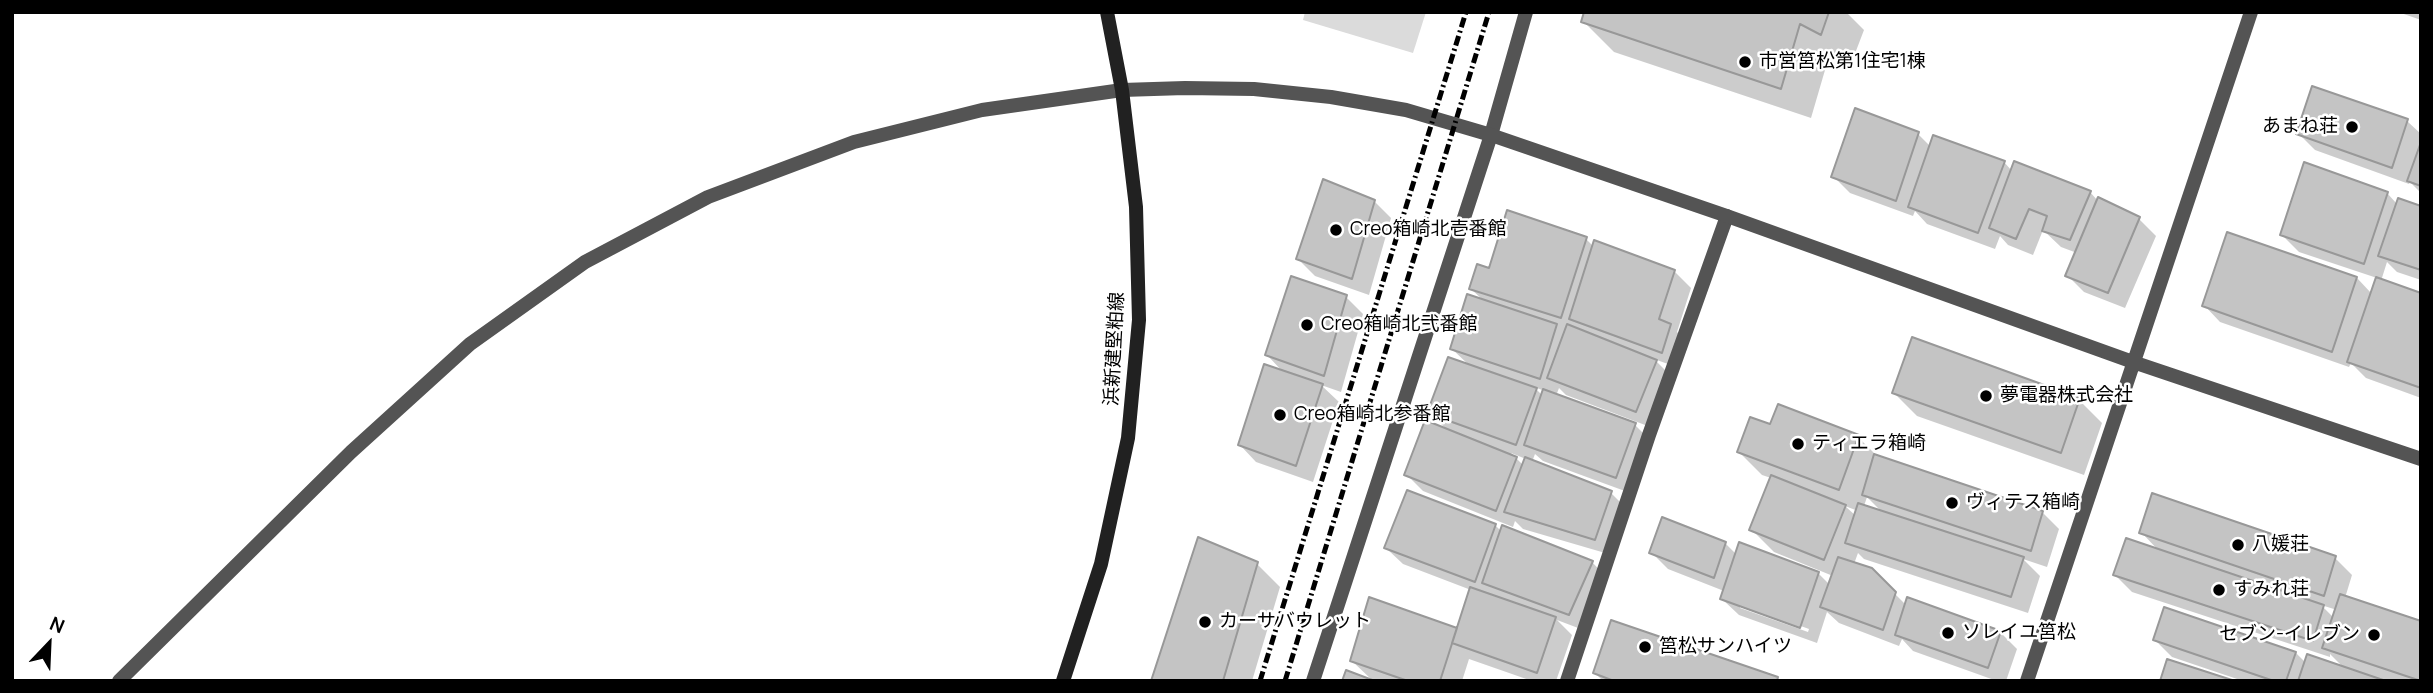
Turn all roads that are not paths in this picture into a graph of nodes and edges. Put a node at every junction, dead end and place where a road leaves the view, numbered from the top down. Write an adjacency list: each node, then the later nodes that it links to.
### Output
1 (1107, 12): 4 (main road, 浜新建堅粕線)
2 (1526, 12): 5 (street)
3 (2251, 12): 7 (street)
4 (1122, 90): 5 (street); 9 (street); 10 (main road, 浜新建堅粕線)
5 (1491, 135): 6 (street); 11 (street)
6 (1727, 216): 7 (street); 12 (street)
7 (2133, 362): 8 (street); 13 (street)
8 (2421, 459)
9 (119, 681)
10 (1063, 681)
11 (1313, 681)
12 (1567, 681)
13 (2027, 681)

